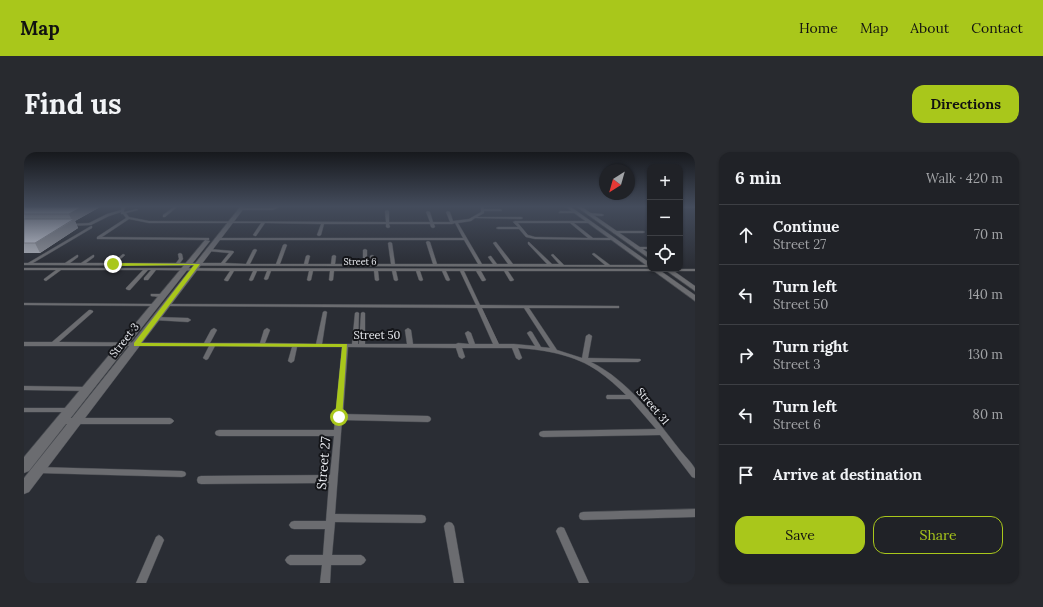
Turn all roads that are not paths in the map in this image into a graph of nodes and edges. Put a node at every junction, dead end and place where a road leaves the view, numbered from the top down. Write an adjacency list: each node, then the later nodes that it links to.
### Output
1 (91, 227): 42 (lane)
2 (114, 227): 21 (lane)
3 (225, 227): 21 (street, Street 3)
4 (260, 227): 15 (lane)
5 (322, 227): 16 (lane)
6 (456, 227): 17 (lane)
7 (577, 227): 18 (lane)
8 (594, 227): 19 (street)
9 (498, 228): 10 (lane)
10 (520, 228): 18 (lane)
11 (608, 228): 12 (lane); 13 (street)
12 (624, 228)
13 (614, 232): 14 (lane); 26 (street)
14 (643, 232)
15 (255, 235)
16 (319, 236)
17 (465, 239): 21 (lane); 55 (lane)
18 (592, 239): 19 (lane)
19 (610, 239): 53 (street)
20 (428, 242): 54 (lane)
21 (219, 243): 46 (lane); 61 (street, Street 3); 61 (street, Street 3)
22 (390, 243): 52 (lane)
23 (495, 243): 57 (lane)
24 (529, 243): 58 (lane)
25 (285, 245): 48 (lane)
26 (637, 248): 27 (lane); 34 (street)
27 (647, 248)
28 (255, 250): 47 (lane)
29 (365, 250): 50 (lane)
30 (180, 254): 61 (lane)
31 (594, 254): 60 (lane)
32 (123, 255): 45 (lane)
33 (553, 255): 59 (lane)
34 (647, 255)
35 (77, 256): 43 (lane)
36 (93, 256): 44 (lane)
37 (308, 256): 49 (lane)
38 (334, 256): 64 (lane)
39 (372, 256): 51 (lane)
40 (490, 256): 56 (lane)
41 (24, 264): 42 (lane, Street 6)
42 (29, 264): 43 (lane, Street 6)
43 (66, 264): 44 (lane, Street 6)
44 (82, 264): 45 (lane, Street 6)
45 (113, 264): 61 (lane, Street 6); 70 (lane)
46 (223, 264): 47 (lane, Street 6); 61 (lane, Street 6)
47 (248, 264): 48 (lane, Street 6)
48 (278, 264): 49 (lane, Street 6)
49 (306, 264): 64 (lane, Street 6)
50 (365, 264): 51 (lane, Street 6); 64 (lane, Street 6)
51 (373, 264): 52 (lane, Street 6)
52 (393, 264): 54 (lane, Street 6)
53 (647, 264)
54 (436, 265): 55 (lane, Street 6)
55 (480, 265): 56 (lane, Street 6)
56 (495, 265): 57 (lane, Street 6)
57 (511, 265): 58 (lane, Street 6)
58 (550, 265): 59 (lane, Street 6)
59 (562, 265): 60 (lane, Street 6)
60 (608, 265): 65 (lane, Street 6)
61 (188, 266): 72 (lane, Street 6); 73 (lane, Street 6); 107 (street, Street 3); 111 (street, Street 3)
62 (683, 266): 63 (lane)
63 (695, 266)
64 (333, 267): 77 (lane, Street 6); 78 (lane, Street 6); 97 (lane)
65 (647, 267)
66 (647, 267): 84 (lane, Street 6)
67 (24, 269): 68 (lane, Street 6)
68 (31, 269): 69 (lane, Street 6); 89 (lane)
69 (60, 269): 70 (lane, Street 6); 92 (lane)
70 (108, 269): 71 (lane, Street 6)
71 (148, 269): 72 (lane, Street 6); 104 (lane)
72 (155, 269): 91 (lane)
73 (233, 269): 74 (lane, Street 6); 93 (lane)
74 (256, 270): 75 (lane, Street 6); 94 (lane)
75 (270, 270): 76 (lane, Street 6); 95 (lane)
76 (293, 270): 77 (lane, Street 6); 90 (lane)
77 (311, 270): 96 (lane)
78 (376, 270): 79 (lane, Street 6); 98 (lane)
79 (394, 270): 80 (lane, Street 6); 99 (lane)
80 (418, 270): 81 (lane, Street 6); 100 (lane)
81 (444, 270): 82 (lane, Street 6); 101 (lane)
82 (462, 270): 83 (lane, Street 6); 112 (lane)
83 (478, 270): 84 (lane, Street 6); 102 (lane)
84 (505, 270): 103 (lane)
85 (683, 270): 86 (lane, Street 6)
86 (695, 270)
87 (659, 272): 108 (street)
88 (670, 272): 105 (street)
89 (24, 274)
90 (290, 277)
91 (146, 279)
92 (46, 280)
93 (226, 280)
94 (251, 280)
95 (266, 280)
96 (309, 280)
97 (331, 280)
98 (377, 280)
99 (396, 280)
100 (421, 280)
101 (448, 280)
102 (484, 280)
103 (512, 280)
104 (128, 288)
105 (695, 289)
106 (153, 295): 107 (lane)
107 (164, 295): 110 (street, Street 3)
108 (695, 299)
109 (24, 304): 110 (lane)
110 (155, 305): 128 (street, Street 3)
111 (167, 305): 112 (lane); 118 (street, Street 3)
112 (479, 305): 113 (lane); 140 (lane)
113 (525, 306): 114 (lane); 143 (lane)
114 (617, 307)
115 (91, 311): 127 (lane)
116 (325, 312): 134 (lane)
117 (360, 313): 136 (lane)
118 (156, 319): 119 (lane); 129 (street, Street 3)
119 (188, 320)
120 (214, 330): 130 (lane)
121 (267, 330): 132 (lane)
122 (408, 330): 137 (lane)
123 (468, 333): 139 (lane)
124 (530, 333): 142 (lane)
125 (589, 336): 147 (lane)
126 (24, 344): 127 (lane, Street 50)
127 (54, 344): 128 (lane, Street 50)
128 (124, 344): 129 (lane, Street 50); 151 (street, Street 3)
129 (136, 344): 130 (lane, Street 50); 159 (street, Street 3)
130 (206, 345): 131 (lane, Street 50)
131 (213, 345): 132 (lane, Street 50); 145 (lane)
132 (262, 345): 133 (lane, Street 50)
133 (295, 345): 134 (lane, Street 50); 149 (lane)
134 (318, 345): 135 (lane, Street 50)
135 (345, 345): 136 (lane, Street 50); 156 (lane, Street 27)
136 (358, 345): 137 (lane, Street 50)
137 (410, 345): 138 (lane, Street 50)
138 (458, 345): 139 (lane, Street 50); 144 (lane)
139 (472, 345): 140 (lane, Street 50)
140 (497, 346): 141 (lane, Street 50)
141 (514, 346): 142 (lane, Street 50); 146 (lane)
142 (539, 348): 143 (lane, Street 50)
143 (555, 351): 147 (lane, Street 50)
144 (462, 357)
145 (206, 358)
146 (519, 358)
147 (585, 360): 148 (lane); 153 (lane, Street 31)
148 (638, 360)
149 (291, 361)
150 (24, 388): 151 (lane)
151 (88, 389): 155 (street, Street 3)
152 (609, 397): 153 (lane)
153 (633, 397): 161 (lane, Street 31)
154 (24, 410): 155 (lane)
155 (71, 410): 158 (street, Street 3)
156 (339, 417): 157 (lane); 163 (lane, Street 27)
157 (428, 419)
158 (62, 421): 159 (lane); 165 (street, Street 3)
159 (76, 421): 160 (lane); 166 (street, Street 3)
160 (170, 421)
161 (660, 432): 164 (lane); 168 (lane, Street 31)
162 (219, 433): 163 (lane)
163 (338, 433): 169 (lane, Street 27)
164 (543, 434)
165 (24, 468)
166 (38, 470): 167 (lane); 171 (street, Street 3)
167 (182, 474)
168 (695, 475)
169 (334, 479): 170 (lane); 175 (lane, Street 27)
170 (201, 480)
171 (24, 488)
172 (695, 514): 173 (lane)
173 (583, 516)
174 (422, 519): 175 (lane)
175 (330, 521): 176 (lane); 181 (lane, Street 27)
176 (294, 525)
177 (449, 526): 185 (lane)
178 (561, 531): 186 (lane)
179 (159, 540): 183 (lane)
180 (290, 560): 181 (lane)
181 (327, 560): 182 (lane); 184 (lane, Street 27)
182 (361, 560)
183 (142, 583)
184 (325, 583)
185 (458, 583)
186 (584, 583)

